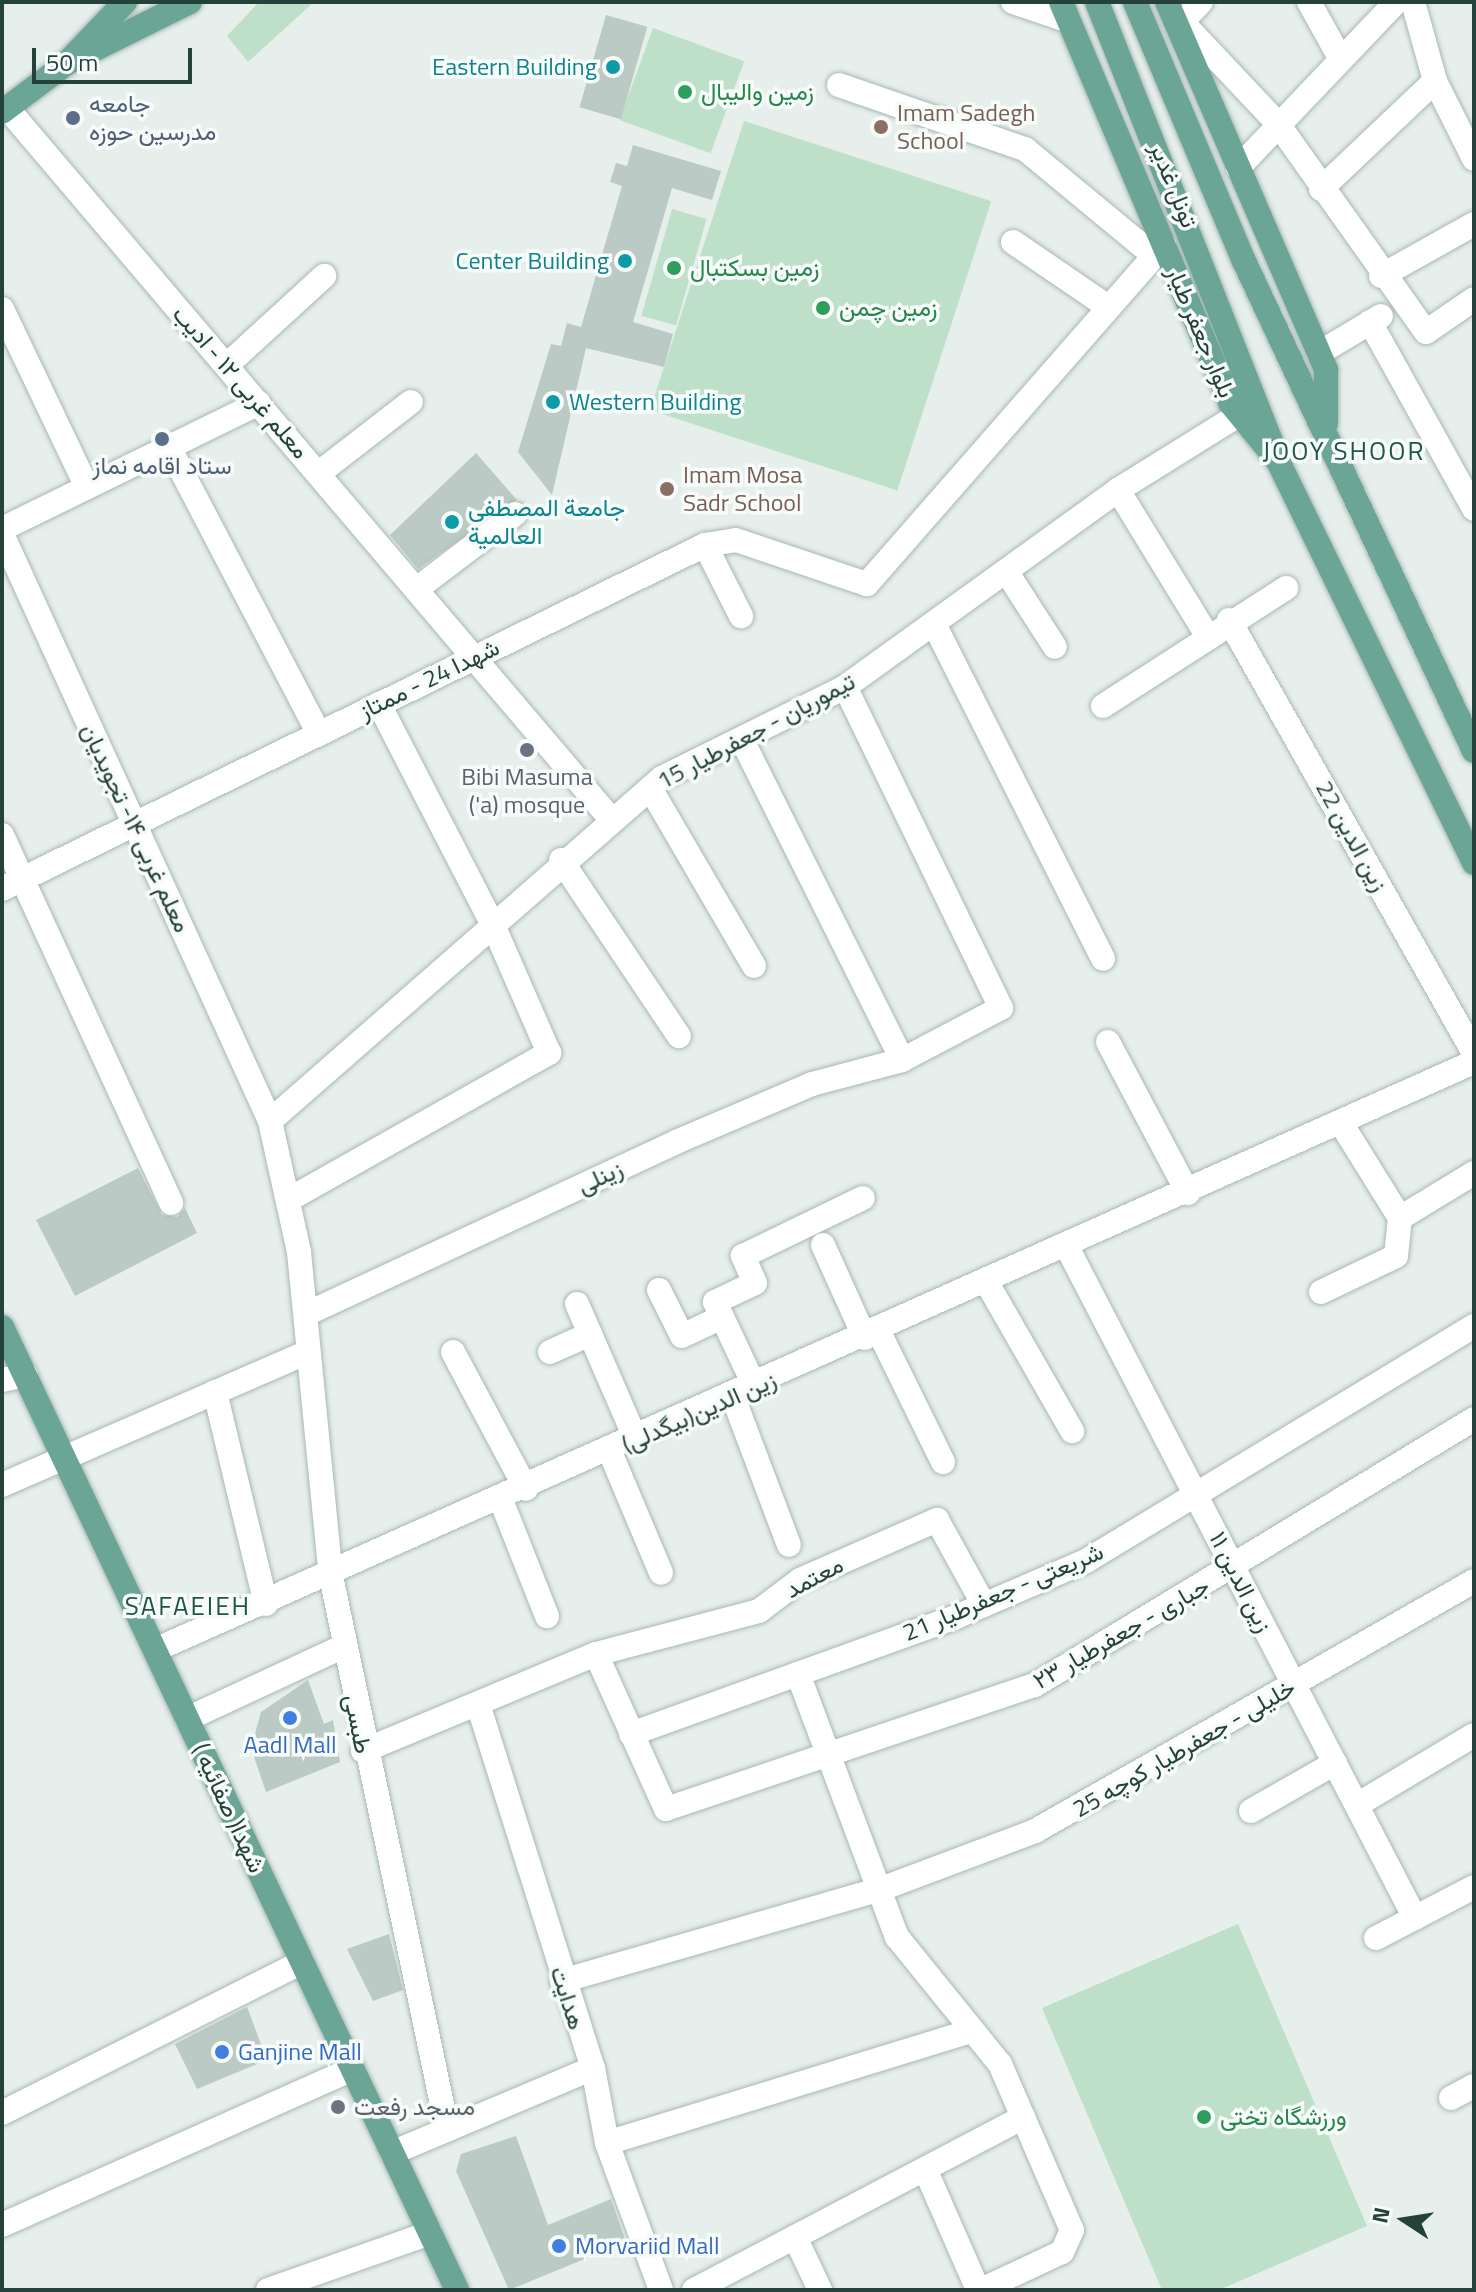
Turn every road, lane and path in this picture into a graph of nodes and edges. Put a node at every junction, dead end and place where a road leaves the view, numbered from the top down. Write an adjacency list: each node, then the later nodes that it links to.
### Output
1 (190, 2): 13 (main road)
2 (1013, 2): 11 (street)
3 (1097, 2): 38 (main road, تونل غدیر)
4 (1135, 2): 36 (main road, تونل غدیر)
5 (1167, 2): 19 (main road)
6 (1201, 2): 17 (street)
7 (1309, 2): 12 (street)
8 (1396, 2): 12 (street)
9 (1413, 2): 14 (street)
10 (114, 7): 13 (main road)
11 (1065, 11): 23 (main road, بلوار جعفر طیار)
12 (1340, 58): 17 (street)
13 (67, 63): 16 (main road)
14 (1435, 81): 18 (street); 20 (street)
15 (839, 85): 23 (street)
16 (4, 110): 32 (street, معلم غربی ۱۲ - ادیب)
17 (1278, 124): 19 (street); 20 (street)
18 (1474, 159)
19 (1238, 168): 31 (main road)
20 (1321, 189): 25 (street)
21 (1474, 224): 25 (street)
22 (1013, 242): 28 (street)
23 (1159, 250): 28 (street); 35 (main road, بلوار جعفر طیار)
24 (324, 276): 32 (street)
25 (1381, 276): 27 (street)
26 (1474, 299): 27 (street)
27 (1401, 304): 30 (street)
28 (1108, 307): 45 (street, شهدا 24 - ممتاز)
29 (2, 309): 40 (street)
30 (1370, 322): 31 (street); 42 (street)
31 (1319, 353): 36 (main road)
32 (227, 365): 34 (street, معلم غربی ۱۲ - ادیب)
33 (411, 402): 39 (street)
34 (259, 403): 37 (street); 39 (street, معلم غربی ۱۲ - ادیب)
35 (1240, 414): 38 (main road, بلوار جعفر طیار); 41 (street, تیموریان - جعفرطیار 15)
36 (1326, 429): 60 (main road)
37 (169, 447): 40 (street); 58 (street)
38 (1278, 461): 66 (main road, بلوار جعفر طیار)
39 (319, 473): 47 (street, معلم غربی ۱۲ - ادیب)
40 (87, 487): 44 (street)
41 (1118, 490): 46 (street, تیموریان - جعفرطیار 15); 52 (street)
42 (1474, 509)
43 (515, 514): 47 (street)
44 (2, 532): 63 (street, معلم غربی ۱۴- تجویدیان)
45 (705, 545): 49 (street); 54 (street, شهدا 24 - ممتاز)
46 (1006, 571): 51 (street, تیموریان - جعفرطیار 15); 53 (street)
47 (418, 588): 54 (street, معلم غربی ۱۲ - ادیب)
48 (1286, 588): 50 (street)
49 (741, 616)
50 (1229, 620): 52 (street); 73 (street, زین الدین 22)
51 (934, 624): 55 (street, تیموریان - جعفرطیار 15); 69 (street)
52 (1207, 635): 57 (street)
53 (1055, 647)
54 (476, 656): 56 (street, شهدا 24 - ممتاز); 62 (street, معلم غربی ۱۲ - ادیب)
55 (845, 687): 59 (street, تیموریان - جعفرطیار 15); 74 (street, زینلی)
56 (379, 704): 58 (street, شهدا 24 - ممتاز); 68 (street)
57 (1103, 706)
58 (319, 734): 63 (street, شهدا 24 - ممتاز)
59 (742, 740): 61 (street, تیموریان - جعفرطیار 15); 74 (street)
60 (1474, 751)
61 (650, 788): 62 (street, تیموریان - جعفرطیار 15); 70 (street)
62 (610, 818): 65 (street, تیموریان - جعفرطیار 15)
63 (135, 825): 67 (street, شهدا 24 - ممتاز); 76 (street, معلم غربی ۱۴- تجویدیان)
64 (2, 835): 67 (street)
65 (561, 860): 68 (street, تیموریان - جعفرطیار 15); 71 (street)
66 (1474, 863)
67 (13, 884): 82 (street)
68 (494, 927): 76 (street, تیموریان - جعفرطیار 15); 81 (street)
69 (1103, 959)
70 (754, 966)
71 (679, 1036)
72 (1108, 1042): 79 (street)
73 (1474, 1053)
74 (902, 1060): 90 (street, زینلی)
75 (1474, 1062): 77 (street, زین الدین(بیگدلی))
76 (270, 1121): 81 (street, معلم غربی ۱۴- تجویدیان)
77 (1342, 1125): 79 (street, زین الدین(بیگدلی)); 83 (street)
78 (1474, 1173): 83 (street)
79 (1188, 1193): 85 (street, زین الدین(بیگدلی))
80 (863, 1198): 91 (street)
81 (288, 1200): 90 (street, طبسی)
82 (171, 1203)
83 (1400, 1218): 88 (street)
84 (823, 1245): 94 (street)
85 (1067, 1247): 86 (street, زین الدین(بیگدلی)); 110 (street, زین الدین ۱۱)
86 (987, 1283): 94 (street, زین الدین(بیگدلی)); 103 (street)
87 (659, 1290): 91 (street)
88 (1321, 1292)
89 (577, 1304): 93 (street)
90 (306, 1314): 98 (street, طبسی)
91 (722, 1317): 101 (street)
92 (2, 1327): 99 (main road, شهدا( صفائیه ))
93 (590, 1334): 97 (street); 104 (street)
94 (872, 1335): 101 (street, زین الدین(بیگدلی)); 107 (street)
95 (1471, 1336): 110 (street, شریعتی - جعفرطیار 21)
96 (453, 1352): 109 (street)
97 (550, 1352)
98 (306, 1353): 100 (street); 115 (street, طبسی)
99 (13, 1378): 106 (main road, شهدا( صفائیه ))
100 (215, 1392): 106 (street); 117 (street)
101 (744, 1392): 104 (street, زین الدین(بیگدلی)); 112 (street)
102 (1474, 1419): 113 (street, جباری - جعفرطیار ۲۳)
103 (1072, 1431)
104 (636, 1440): 105 (street, زین الدین(بیگدلی))
105 (610, 1452): 109 (street, زین الدین(بیگدلی)); 114 (street)
106 (64, 1459): 108 (street); 121 (main road, شهدا( صفائیه ))
107 (943, 1462)
108 (2, 1485)
109 (526, 1489): 111 (street, زین الدین(بیگدلی))
110 (1195, 1494): 113 (street, زین الدین ۱۱); 118 (street, شریعتی - جعفرطیار 21)
111 (501, 1500): 115 (street, زین الدین(بیگدلی)); 119 (street)
112 (789, 1545)
113 (1233, 1567): 124 (street, زین الدین ۱۱); 130 (street, جباری - جعفرطیار ۲۳)
114 (661, 1573)
115 (331, 1576): 117 (street, زین الدین(بیگدلی)); 120 (street, طبسی)
116 (1474, 1581): 124 (street, خلیلی - جعفرطیار کوچه 25)
117 (266, 1604): 121 (street, زین الدین(بیگدلی))
118 (984, 1605): 122 (street, معتمد); 123 (street, شریعتی - جعفرطیار 21)
119 (547, 1616)
120 (344, 1646): 126 (street); 129 (street, طبسی)
121 (155, 1650): 126 (main road, شهدا( صفائیه ))
122 (596, 1654): 125 (street, معتمد); 127 (street)
123 (798, 1674): 127 (street, شریعتی - جعفرطیار 21); 130 (street)
124 (1295, 1686): 131 (street, زین الدین ۱۱); 135 (street, خلیلی - جعفرطیار کوچه 25)
125 (478, 1704): 129 (street, معتمد); 139 (street, هدایت)
126 (187, 1719): 138 (main road, شهدا( صفائیه ))
127 (631, 1734): 130 (street, جباری - جعفرطیار ۲۳)
128 (1474, 1735): 132 (street)
129 (363, 1751): 147 (street, طبسی)
130 (831, 1757): 135 (street)
131 (1335, 1763): 132 (street, زین الدین ۱۱); 133 (street)
132 (1357, 1805): 136 (street, زین الدین ۱۱)
133 (1251, 1811)
134 (1474, 1887): 136 (street)
135 (881, 1889): 139 (street, خلیلی - جعفرطیار کوچه 25); 140 (street)
136 (1415, 1918): 137 (street)
137 (1376, 1938)
138 (302, 1962): 142 (main road, شهدا( صفائیه )); 145 (street)
139 (562, 1981): 141 (street, هدایت)
140 (972, 2031): 146 (street); 148 (street)
141 (593, 2068): 147 (street); 148 (street, هدایت)
142 (352, 2069): 149 (main road, شهدا( صفائیه )); 151 (street)
143 (1474, 2086): 144 (street)
144 (1451, 2098)
145 (2, 2113)
146 (1023, 2117): 150 (street); 159 (street)
147 (447, 2128): 149 (street)
148 (607, 2143): 156 (street, هدایت)
149 (392, 2153): 152 (main road, شهدا( صفائیه ))
150 (925, 2169): 153 (street); 159 (street)
151 (2, 2225)
152 (430, 2233): 154 (street); 155 (main road, شهدا( صفائیه ))
153 (795, 2237): 157 (street); 158 (street)
154 (268, 2290)
155 (457, 2290)
156 (661, 2290)
157 (694, 2290)
158 (820, 2290)
159 (980, 2290)

